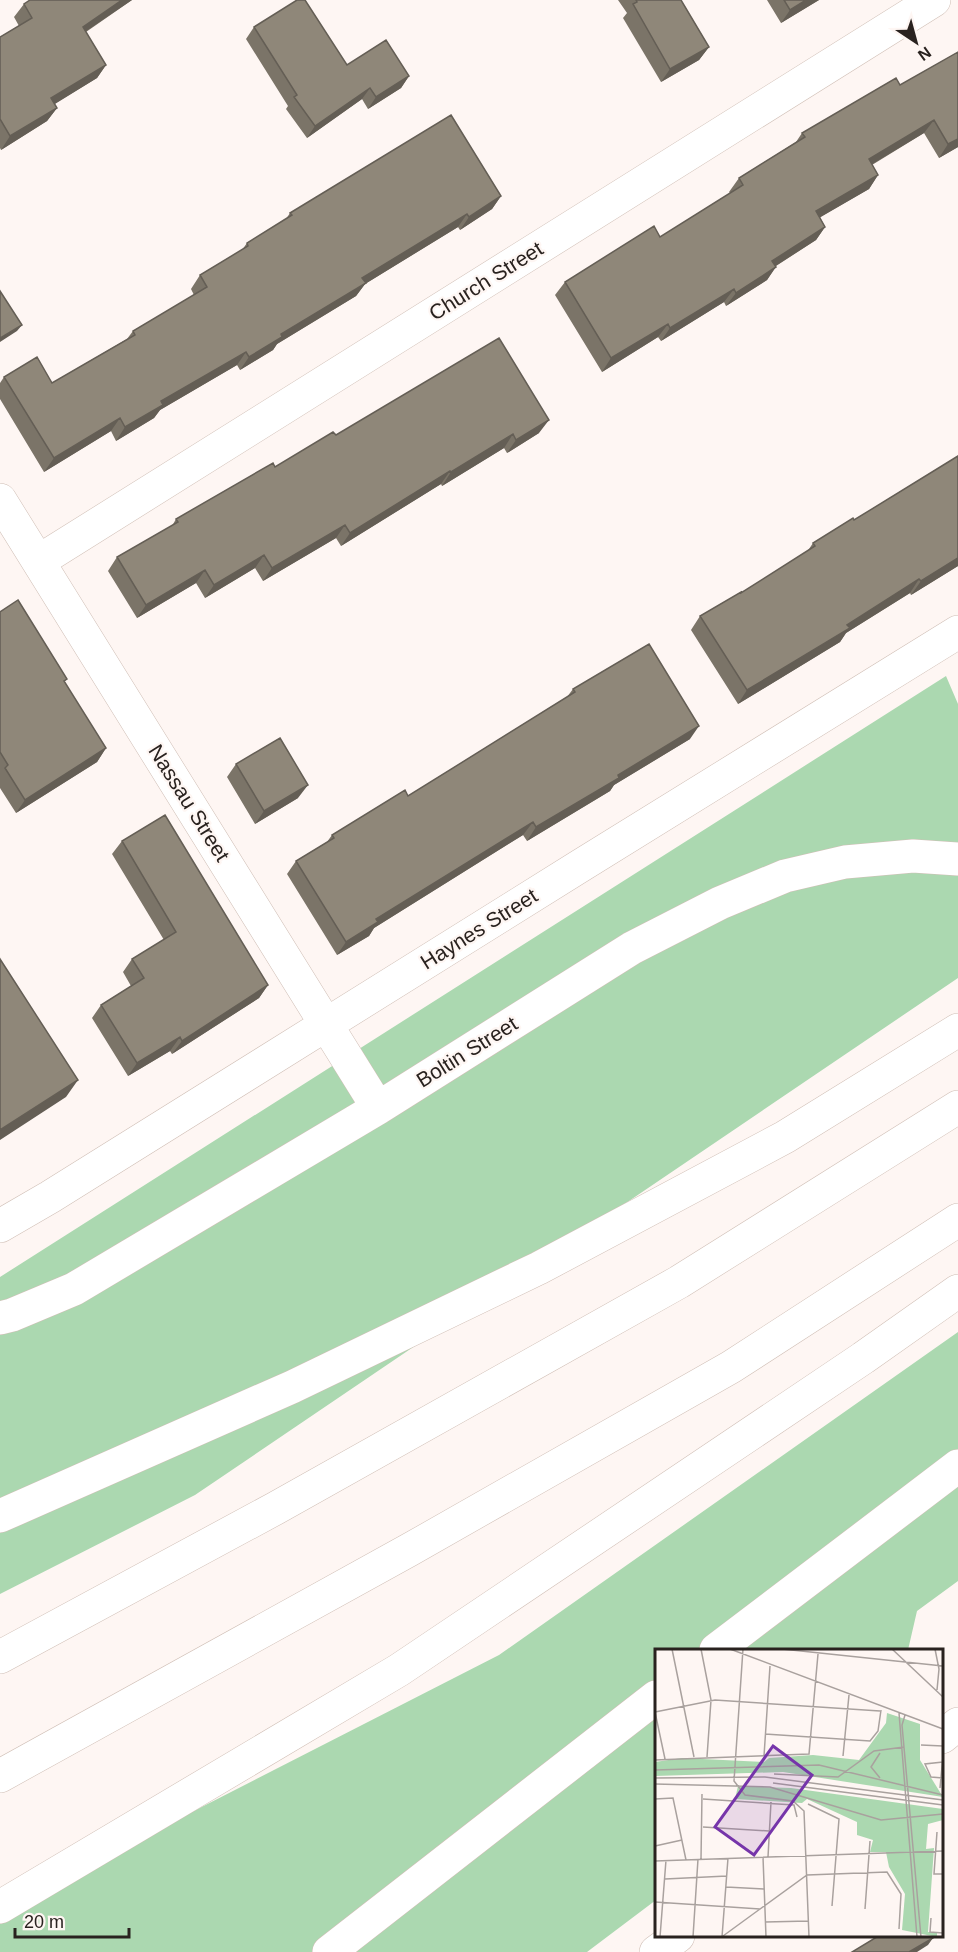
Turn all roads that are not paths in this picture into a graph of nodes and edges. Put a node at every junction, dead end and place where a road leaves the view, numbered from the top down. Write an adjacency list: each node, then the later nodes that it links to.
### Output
1 (934, 0): 3 (main road, Church Street)
2 (0, 500): 3 (main road, Nassau Street)
3 (39, 561): 6 (main road, Nassau Street)
4 (958, 632): 6 (main road, Haynes Street)
5 (958, 859): 9 (main road, Boltin Street)
6 (327, 1025): 9 (main road, Nassau Street); 11 (main road, Haynes Street)
7 (958, 1030): 15 (main road)
8 (958, 1107): 17 (main road)
9 (378, 1108): 13 (main road, Boltin Street)
10 (958, 1220): 21 (main road)
11 (0, 1226)
12 (958, 1291): 22 (main road)
13 (0, 1318)
14 (958, 1466): 16 (main road)
15 (0, 1516)
16 (717, 1649)
17 (0, 1657)
18 (655, 1698): 24 (main road)
19 (958, 1724): 20 (main road)
20 (943, 1736)
21 (0, 1776)
22 (0, 1907)
23 (675, 1937): 25 (main road)
24 (329, 1952)
25 (656, 1952)

